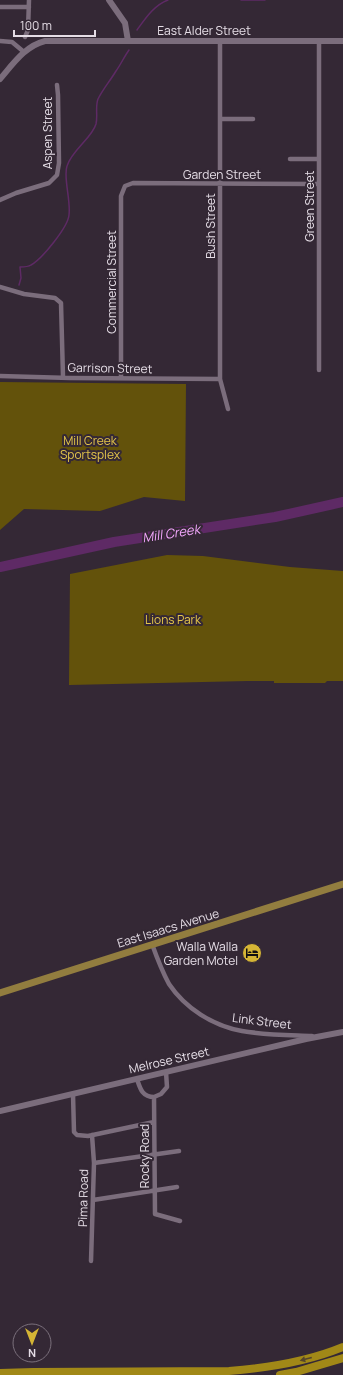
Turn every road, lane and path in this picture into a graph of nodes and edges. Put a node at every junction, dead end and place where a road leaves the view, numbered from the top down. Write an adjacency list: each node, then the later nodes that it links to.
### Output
1 (29, 0): 4 (street)
2 (109, 0): 7 (street)
3 (0, 7): 4 (street)
4 (29, 7): 5 (street)
5 (25, 37)
6 (0, 41): 11 (street)
7 (128, 41): 8 (street, East Alder Street); 11 (street, East Alder Street)
8 (220, 41): 9 (street, East Alder Street); 14 (street, Bush Street)
9 (319, 41): 10 (street, East Alder Street); 17 (street, Green Street)
10 (343, 41)
11 (24, 52): 12 (street, East Alder Street)
12 (0, 79)
13 (57, 85): 21 (street, Aspen Street)
14 (221, 119): 15 (street); 18 (street, Bush Street)
15 (253, 119)
16 (290, 158): 17 (street)
17 (319, 158): 19 (street, Green Street)
18 (220, 184): 19 (street, Garden Street); 20 (street, Garden Street); 27 (street, Bush Street)
19 (319, 184): 23 (street, Green Street)
20 (125, 186): 26 (street, Commercial Street)
21 (0, 200)
22 (0, 287): 25 (street)
23 (319, 370)
24 (0, 376): 25 (street, Garrison Street)
25 (64, 377): 26 (street, Garrison Street)
26 (121, 378): 27 (street, Garrison Street)
27 (220, 379): 28 (street, Bush Street)
28 (228, 409)
29 (343, 884): 30 (main road, East Isaacs Avenue)
30 (152, 944): 31 (main road, East Isaacs Avenue); 33 (street, Link Street)
31 (0, 993)
32 (343, 1032): 33 (street, Melrose Street)
33 (316, 1036): 34 (street, Melrose Street)
34 (166, 1072): 35 (street, Melrose Street); 37 (street)
35 (137, 1079): 36 (street, Melrose Street); 37 (street)
36 (73, 1094): 38 (street, Melrose Street); 40 (street)
37 (154, 1097): 39 (street, Rocky Road)
38 (0, 1111)
39 (154, 1122): 40 (street); 42 (street, Rocky Road)
40 (92, 1135): 43 (street, Pima Road)
41 (179, 1151): 42 (street)
42 (154, 1154): 43 (street); 45 (street, Rocky Road)
43 (94, 1163): 46 (street, Pima Road)
44 (177, 1187): 45 (street)
45 (154, 1191): 46 (street); 47 (street, Rocky Road)
46 (93, 1200): 48 (street, Pima Road)
47 (180, 1221)
48 (91, 1261)
49 (343, 1347): 51 (highway, one-way to 51)
50 (343, 1358): 52 (highway)
51 (0, 1373)
52 (280, 1375)

